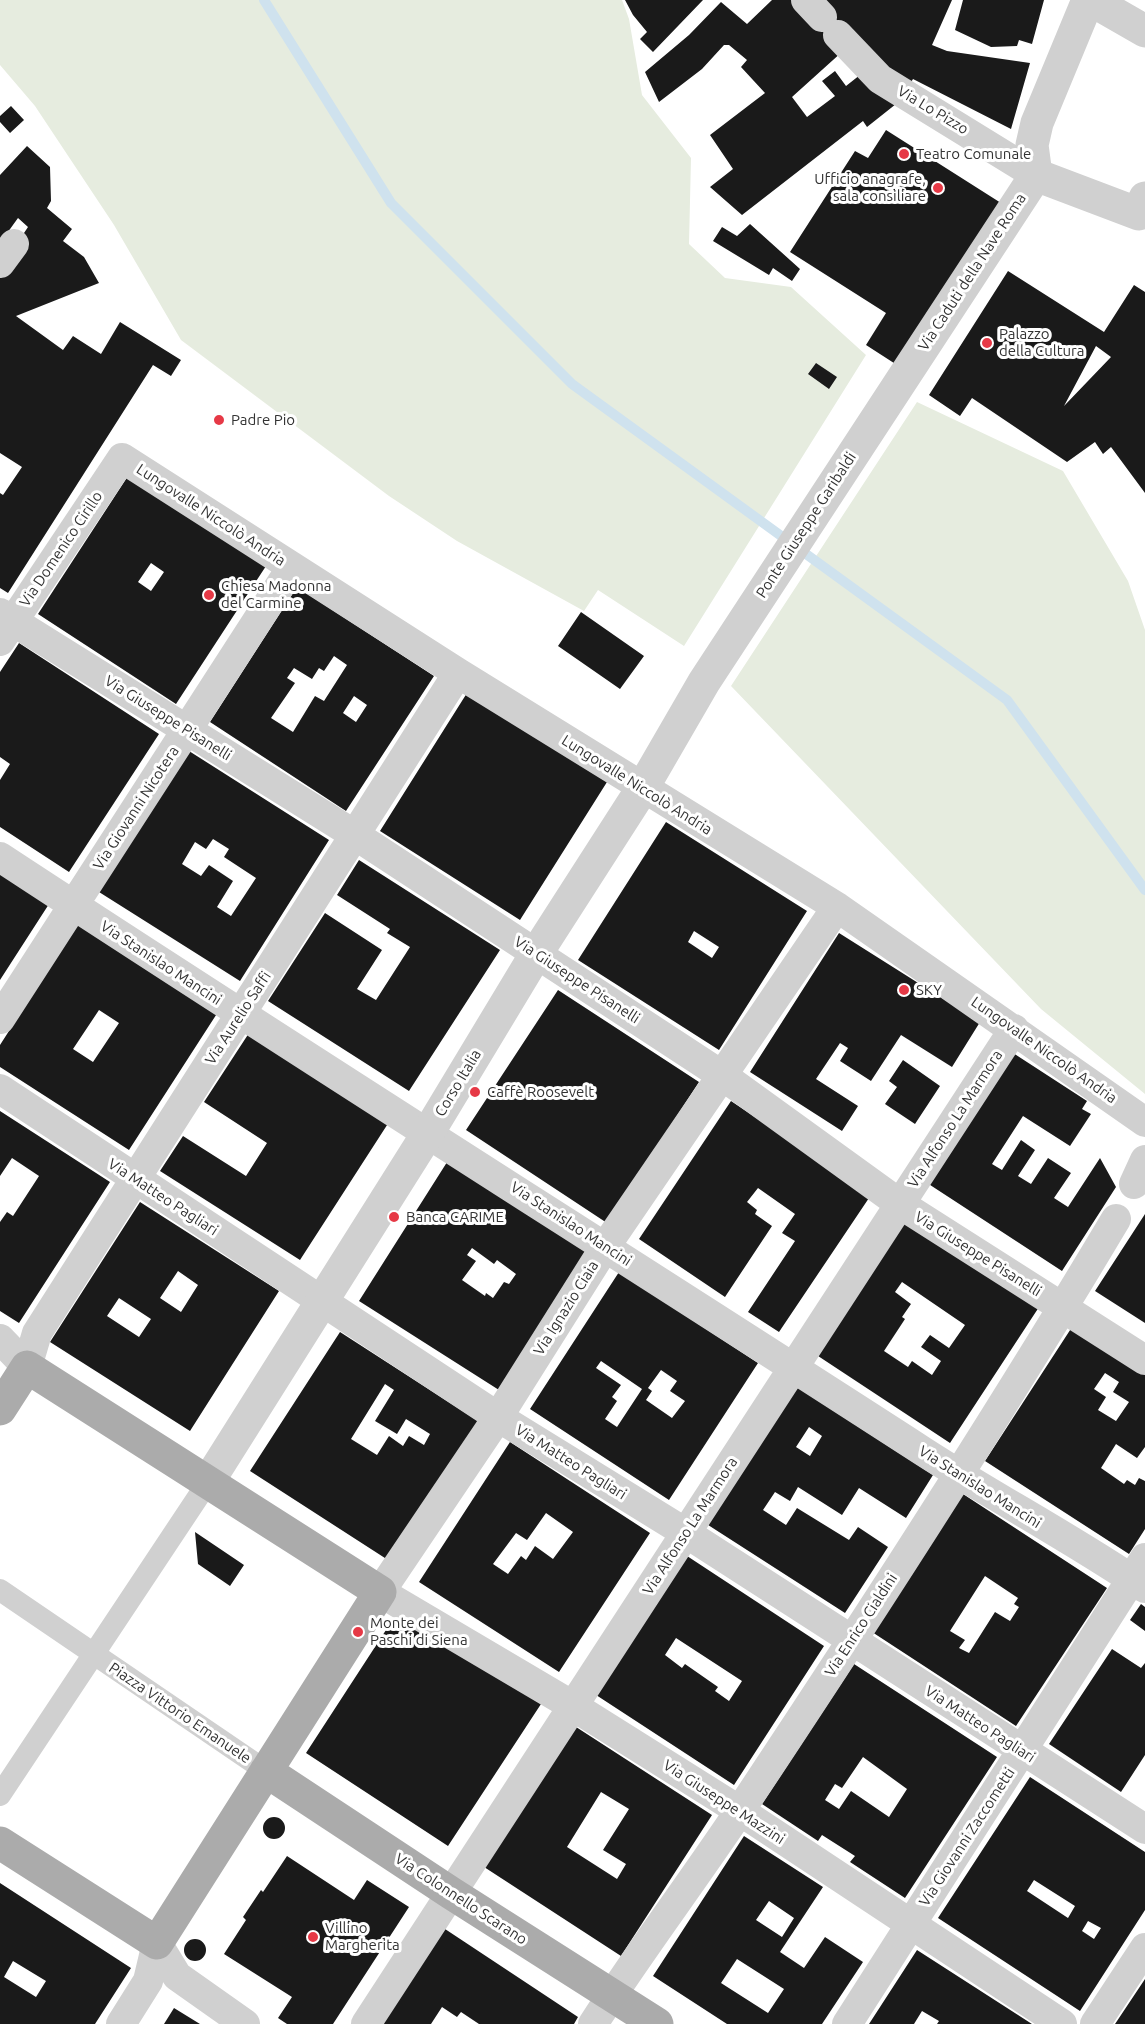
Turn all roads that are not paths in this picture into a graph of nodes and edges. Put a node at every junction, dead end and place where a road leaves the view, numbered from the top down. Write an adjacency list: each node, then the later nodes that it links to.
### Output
1 (1090, 0): 3 (street); 4 (street)
2 (822, 17): 4 (street, Via Lo Pizzo)
3 (1145, 31)
4 (1036, 175): 5 (street); 6 (street, Via Caduti della Nave Roma)
5 (1143, 211)
6 (908, 369): 11 (street, Ponte Giuseppe Garibaldi)
7 (122, 458): 8 (street, Lungovalle Niccolò Andria); 9 (street, Via Domenico Cirillo)
8 (292, 567): 10 (street, Lungovalle Niccolò Andria); 12 (street, Via Giovanni Nicotera)
9 (4, 625): 12 (street, Via Giuseppe Pisanelli)
10 (458, 673): 13 (street, Lungovalle Niccolò Andria); 14 (street, Via Aurelio Saffi)
11 (704, 682): 13 (street, Corso Italia)
12 (186, 729): 14 (street, Via Giuseppe Pisanelli); 16 (street, Via Giovanni Nicotera)
13 (642, 789): 17 (street, Lungovalle Niccolò Andria); 18 (street, Corso Italia)
14 (355, 835): 18 (street, Via Giuseppe Pisanelli); 19 (street, Via Aurelio Saffi)
15 (0, 856): 16 (street, Via Stanislao Mancini)
16 (74, 905): 19 (street, Via Stanislao Mancini); 20 (street, Via Giovanni Nicotera)
17 (837, 907): 21 (street, Lungovalle Niccolò Andria); 22 (street, Via Ignazio Ciaia)
18 (536, 954): 22 (street, Via Giuseppe Pisanelli); 25 (street, Corso Italia)
19 (240, 1015): 25 (street, Via Stanislao Mancini); 26 (street, Via Aurelio Saffi)
20 (0, 1018)
21 (1014, 1029): 24 (street, Lungovalle Niccolò Andria); 27 (street, Via Alfonso La Marmora)
22 (723, 1076): 27 (street, Via Giuseppe Pisanelli); 29 (street, Via Ignazio Ciaia)
23 (0, 1089): 26 (street, Via Matteo Pagliari)
24 (1145, 1122)
25 (428, 1133): 29 (street, Via Stanislao Mancini); 30 (street, Corso Italia)
26 (136, 1179): 30 (street, Via Matteo Pagliari); 34 (street, Via Aurelio Saffi)
27 (900, 1204): 31 (street, Via Giuseppe Pisanelli); 35 (street, Via Alfonso La Marmora)
28 (1116, 1219): 31 (street, Via Enrico Cialdini)
29 (605, 1246): 35 (street, Via Stanislao Mancini); 37 (street, Via Ignazio Ciaia)
30 (321, 1301): 37 (street, Via Matteo Pagliari); 39 (street, Corso Italia)
31 (1063, 1308): 33 (street, Via Giuseppe Pisanelli); 38 (street, Via Enrico Cialdini)
32 (0, 1339): 34 (street)
33 (1145, 1360)
34 (27, 1366): 36 (main road); 39 (main road)
35 (793, 1368): 38 (street, Via Stanislao Mancini); 40 (street, Via Alfonso La Marmora)
36 (0, 1409)
37 (498, 1417): 40 (street, Via Matteo Pagliari); 43 (street, Via Ignazio Ciaia)
38 (957, 1473): 41 (street, Via Stanislao Mancini); 44 (street, Via Enrico Cialdini)
39 (208, 1482): 43 (main road); 45 (street, Piazza Vittorio Emanuele)
40 (686, 1533): 44 (street, Via Matteo Pagliari); 46 (street, Via Alfonso La Marmora)
41 (1141, 1575): 47 (street, Via Giovanni Zaccometti)
42 (0, 1590): 45 (street, Piazza Vittorio Emanuele)
43 (380, 1592): 46 (street, Via Giuseppe Mazzini); 48 (main road)
44 (851, 1641): 47 (street, Via Matteo Pagliari); 50 (street, Via Enrico Cialdini)
45 (94, 1654): 48 (street, Piazza Vittorio Emanuele); 49 (street, Piazza Vittorio Emanuele)
46 (573, 1706): 50 (street, Via Giuseppe Mazzini); 53 (street, Via Alfonso La Marmora)
47 (1022, 1751): 51 (street, Via Matteo Pagliari); 54 (street, Via Giovanni Zaccometti)
48 (266, 1772): 53 (main road, Via Colonnello Scarano); 55 (main road)
49 (0, 1795)
50 (740, 1811): 54 (street, Via Giuseppe Mazzini); 57 (street, Via Enrico Cialdini)
51 (1145, 1829)
52 (0, 1843): 55 (main road)
53 (451, 1893): 57 (main road, Via Colonnello Scarano); 60 (street, Via Alfonso La Marmora)
54 (910, 1924): 63 (street, Via Giovanni Zaccometti); 64 (street, Via Giuseppe Mazzini)
55 (157, 1943): 58 (street); 59 (street)
56 (1145, 1948): 65 (street)
57 (612, 1995): 61 (street, Via Enrico Cialdini); 62 (main road, Via Colonnello Scarano)
58 (121, 2024)
59 (245, 2024)
60 (366, 2024)
61 (594, 2024)
62 (657, 2024)
63 (847, 2024)
64 (1062, 2024)
65 (1095, 2024)

